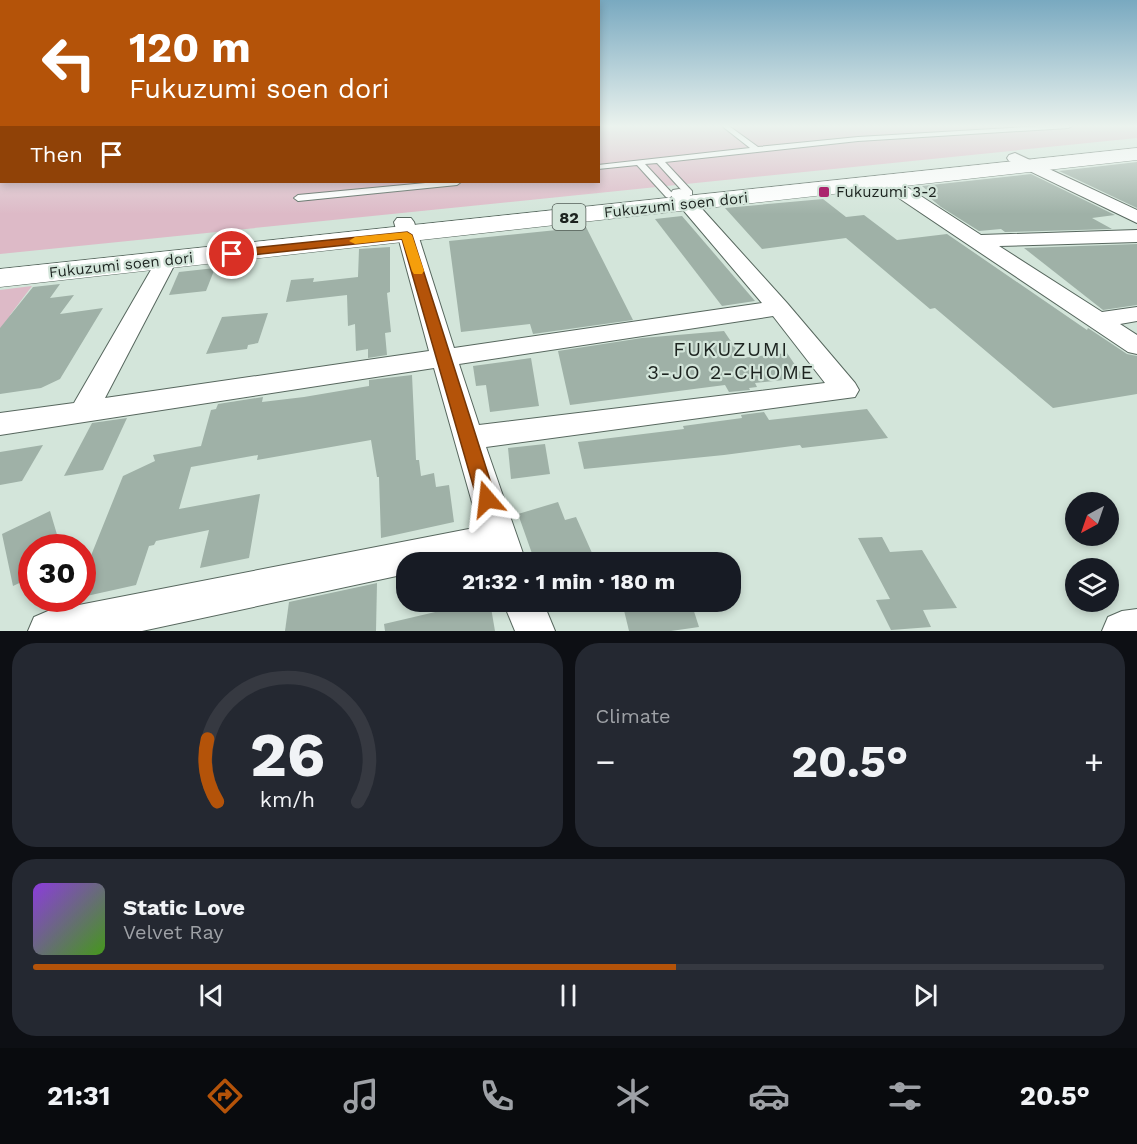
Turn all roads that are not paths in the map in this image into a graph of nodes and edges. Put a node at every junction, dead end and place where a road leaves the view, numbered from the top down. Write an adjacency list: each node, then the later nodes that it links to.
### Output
1 (706, 155): 4 (lane)
2 (1067, 155): 5 (main road, Fukuzumi soen dori / 82)
3 (1116, 155): 5 (main road, Fukuzumi soen dori / 82)
4 (660, 160): 6 (lane); 10 (lane)
5 (1023, 162): 8 (main road, Fukuzumi soen dori / 82); 10 (main road, Fukuzumi soen dori / 82); 12 (street)
6 (639, 163): 7 (lane); 10 (lane)
7 (600, 167)
8 (887, 182): 10 (main road, Fukuzumi soen dori / 82); 15 (street)
9 (447, 183): 11 (lane)
10 (681, 196): 13 (main road, Fukuzumi soen dori / 82); 19 (street)
11 (298, 198)
12 (1137, 217)
13 (405, 229): 16 (main road, Fukuzumi soen dori / 82); 17 (main road, Fukuzumi soen dori / 82); 23 (street)
14 (1137, 236): 15 (street)
15 (977, 241): 21 (street)
16 (166, 260): 18 (main road, Fukuzumi soen dori / 82); 24 (street)
17 (0, 264)
18 (0, 278)
19 (779, 308): 23 (street); 26 (street)
20 (1137, 314): 21 (street)
21 (1098, 320): 22 (street)
22 (1137, 346)
23 (445, 358): 24 (street); 26 (street)
24 (83, 412): 25 (street)
25 (0, 424)
26 (468, 438): 27 (street)
27 (504, 551): 30 (street)
28 (527, 612): 31 (street)
29 (1137, 629): 32 (street)
30 (48, 631)
31 (535, 631)
32 (1122, 631)

